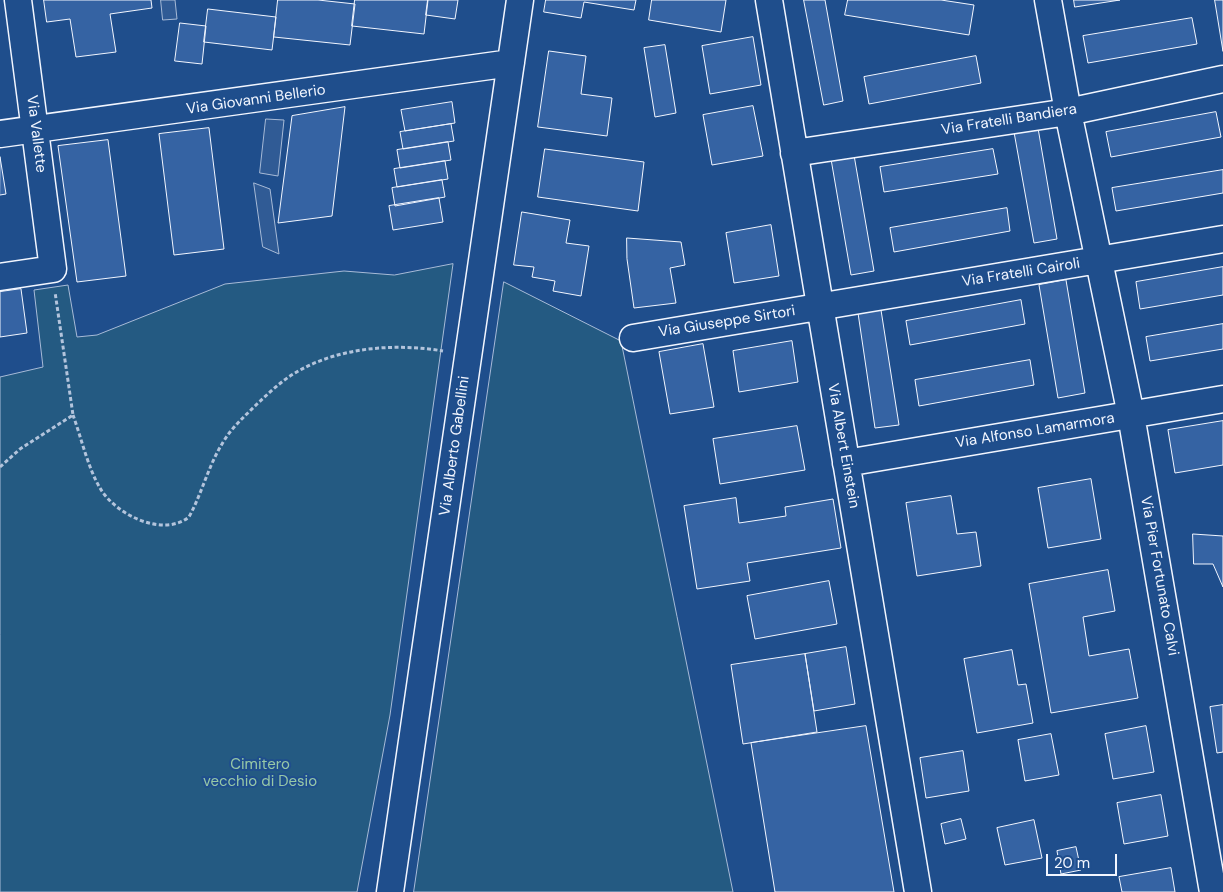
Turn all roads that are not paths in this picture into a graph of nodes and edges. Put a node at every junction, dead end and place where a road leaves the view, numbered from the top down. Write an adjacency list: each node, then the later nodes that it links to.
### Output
1 (18, 0): 8 (street, Via Vallette)
2 (520, 0): 5 (street, Via Alberto Gabellini)
3 (769, 0): 10 (street, Via Albert Einstein)
4 (1048, 0): 7 (street, Via Pier Fortunato Calvi)
5 (511, 63): 8 (street, Via Giovanni Bellerio); 19 (street, Via Alberto Gabellini)
6 (1223, 79): 7 (street, Via Fratelli Bandiera)
7 (1068, 112): 10 (street, Via Fratelli Bandiera); 12 (street, Via Pier Fortunato Calvi)
8 (36, 129): 9 (street, Via Giovanni Bellerio); 13 (street, Via Vallette)
9 (0, 134)
10 (794, 153): 14 (street, Via Albert Einstein)
11 (1223, 239): 12 (street, Via Fratelli Cairoli)
12 (1100, 260): 14 (street, Via Fratelli Cairoli); 17 (street, Via Pier Fortunato Calvi)
13 (0, 277)
14 (820, 307): 15 (street, Via Giuseppe Sirtori); 18 (street, Via Albert Einstein)
15 (633, 338)
16 (1223, 399): 17 (street, Via Alfonso Lamarmora)
17 (1131, 415): 18 (street, Via Alfonso Lamarmora); 21 (street, Via Pier Fortunato Calvi)
18 (846, 463): 20 (street, Via Albert Einstein)
19 (390, 892)
20 (918, 892)
21 (1213, 892)

